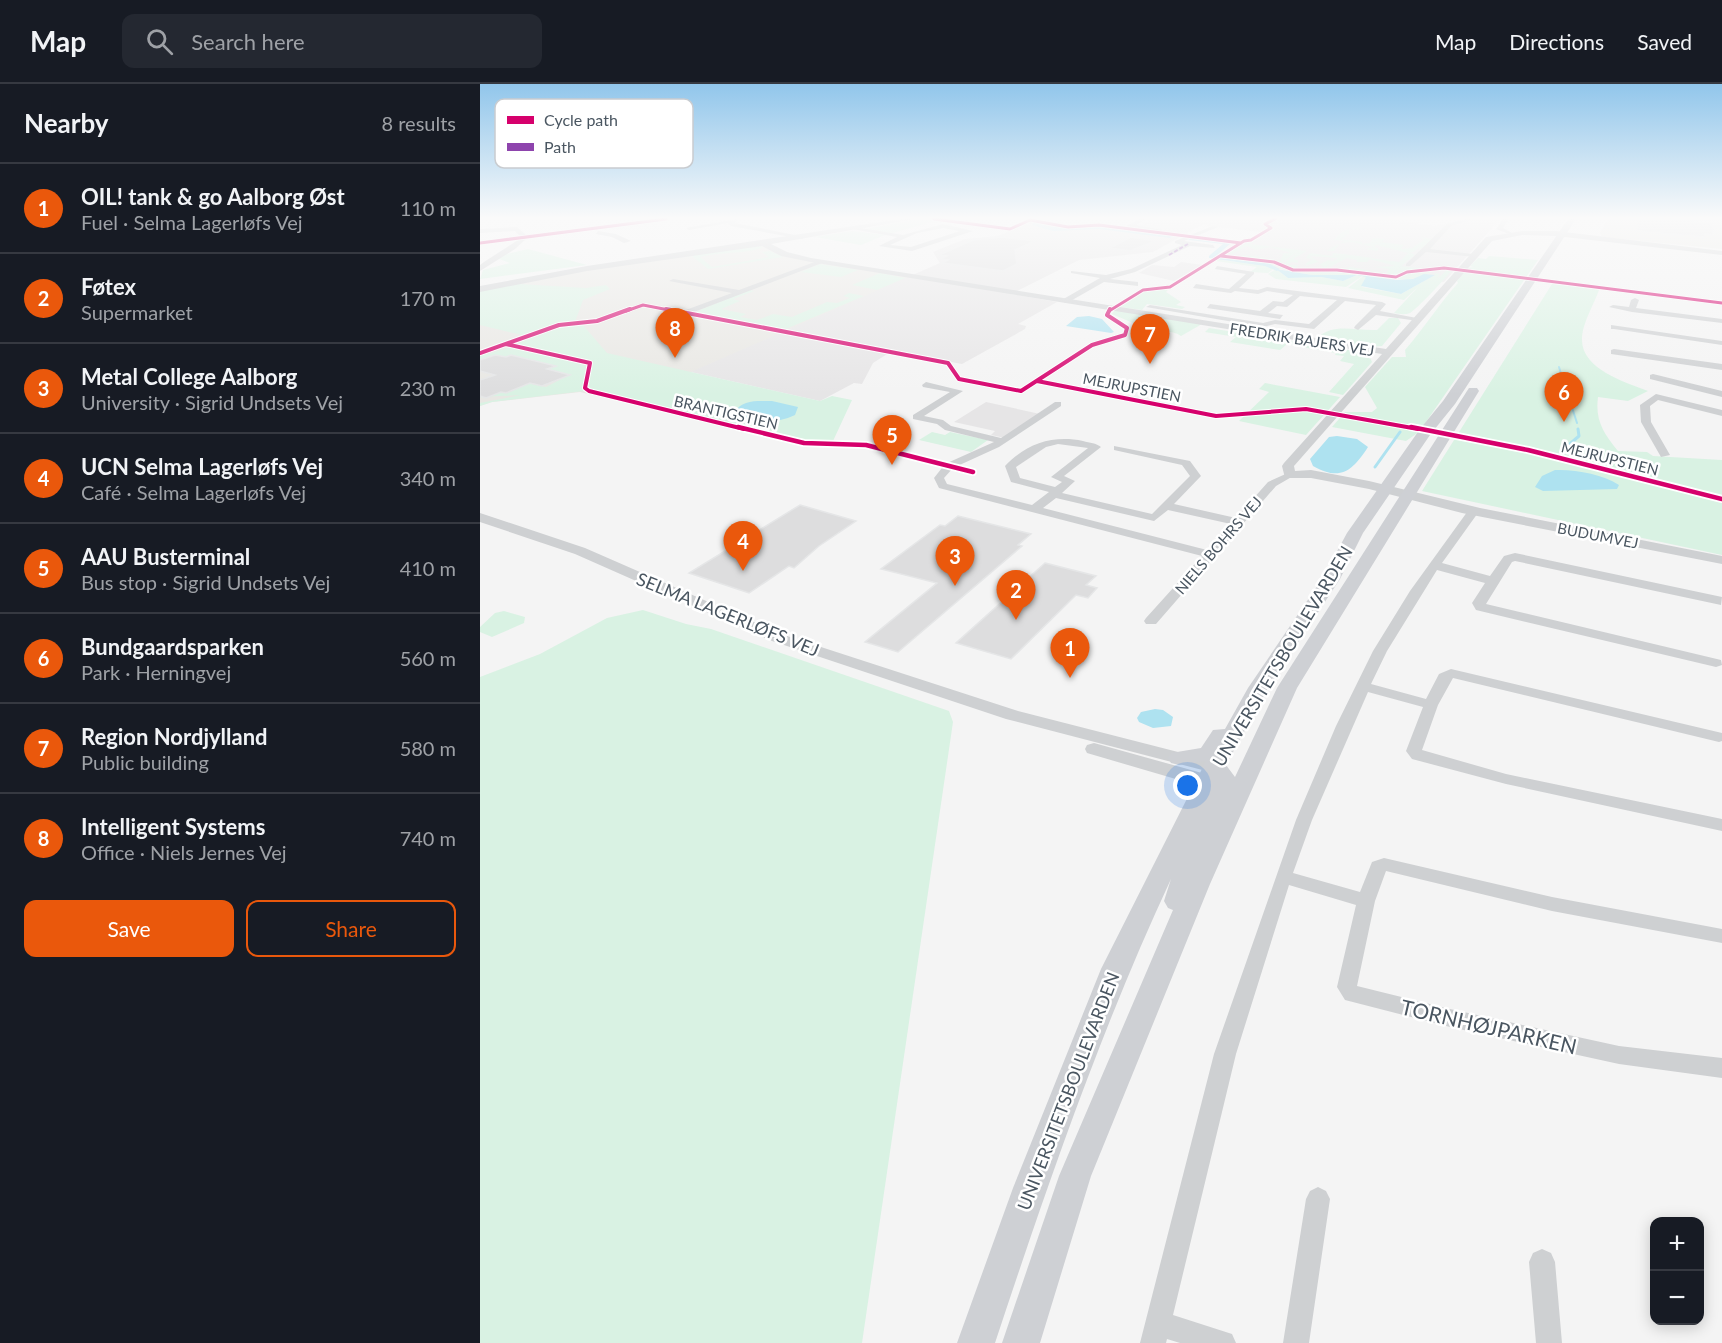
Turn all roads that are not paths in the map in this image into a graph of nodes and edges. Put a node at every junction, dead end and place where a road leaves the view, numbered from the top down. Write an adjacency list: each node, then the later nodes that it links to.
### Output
1 (536, 278): 12 (street)
2 (778, 278): 14 (street)
3 (919, 278): 18 (street, FREDRIK BAJERS VEJ)
4 (1105, 278): 10 (street); 18 (street)
5 (1247, 278): 13 (street, FREDRIK BAJERS VEJ)
6 (1454, 278): 28 (street)
7 (1537, 278): 44 (main road, UNIVERSITETSBOULEVARDEN)
8 (1538, 278): 50 (main road, UNIVERSITETSBOULEVARDEN)
9 (673, 281): 14 (street)
10 (1134, 284)
11 (1196, 286): 13 (street)
12 (480, 289)
13 (1233, 290): 15 (street); 19 (street, FREDRIK BAJERS VEJ)
14 (740, 292): 25 (street)
15 (1299, 293): 16 (street); 27 (street, FREDRIK BAJERS VEJ)
16 (1343, 299): 24 (street); 32 (street, FREDRIK BAJERS VEJ)
17 (1635, 300): 22 (street)
18 (1064, 301): 30 (street, FREDRIK BAJERS VEJ)
19 (1206, 306): 26 (street, FREDRIK BAJERS VEJ); 27 (street, FREDRIK BAJERS VEJ)
20 (1150, 307): 26 (street, FREDRIK BAJERS VEJ)
21 (1613, 307): 22 (street)
22 (1632, 310): 29 (street)
23 (1714, 310): 29 (street)
24 (1374, 312): 28 (street); 34 (street, FREDRIK BAJERS VEJ)
25 (686, 313)
26 (1191, 314): 30 (street, FREDRIK BAJERS VEJ)
27 (1259, 314): 31 (street, FREDRIK BAJERS VEJ); 32 (street, FREDRIK BAJERS VEJ)
28 (1418, 319): 36 (street)
29 (1718, 320)
30 (1220, 322): 31 (street, FREDRIK BAJERS VEJ); 36 (street, FREDRIK BAJERS VEJ)
31 (1245, 322): 32 (street, FREDRIK BAJERS VEJ)
32 (1281, 322)
33 (1614, 327): 35 (street)
34 (1358, 328)
35 (1722, 343)
36 (1388, 352): 48 (street)
37 (1614, 352): 38 (street)
38 (1722, 367)
39 (1653, 377): 41 (street)
40 (926, 385): 45 (street)
41 (1722, 394)
42 (1058, 404): 45 (street)
43 (1722, 413): 47 (street)
44 (1437, 417): 50 (main road, UNIVERSITETSBOULEVARDEN); 50 (main road)
45 (1003, 441): 52 (street)
46 (1119, 448): 51 (street)
47 (1665, 455)
48 (1295, 475): 50 (street); 55 (street, NIELS BOHRS VEJ)
49 (1056, 492): 49 (street); 51 (street); 52 (street)
50 (1392, 493): 53 (street, BUDUMVEJ); 59 (main road, UNIVERSITETSBOULEVARDEN); 69 (main road, UNIVERSITETSBOULEVARDEN)
51 (1166, 506): 55 (street)
52 (1033, 510): 56 (street)
53 (1474, 510): 57 (street, BUDUMVEJ); 58 (street)
54 (480, 517): 66 (street, SELMA LAGERLØFS VEJ)
55 (1238, 522): 56 (street, NIELS BOHRS VEJ)
56 (1210, 554): 62 (street, NIELS BOHRS VEJ)
57 (1722, 560)
58 (1434, 565): 60 (street); 64 (street)
59 (1331, 579): 68 (main road); 69 (main road, UNIVERSITETSBOULEVARDEN)
60 (1492, 581): 61 (street); 63 (street)
61 (1721, 601)
62 (1151, 621)
63 (1716, 663)
64 (1362, 686): 65 (street); 71 (street)
65 (1431, 705): 67 (street); 70 (street)
66 (1012, 715): 68 (street, SELMA LAGERLØFS VEJ); 69 (street, SELMA LAGERLØFS VEJ)
67 (1719, 737)
68 (1179, 758): 69 (street, SELMA LAGERLØFS VEJ)
69 (1222, 778): 78 (main road, UNIVERSITETSBOULEVARDEN); 79 (main road, UNIVERSITETSBOULEVARDEN)
70 (1722, 825)
71 (1282, 877): 72 (street); 77 (street)
72 (1366, 901): 73 (street, TORNHØJPARKEN); 74 (street, TORNHØJPARKEN)
73 (1722, 936)
74 (1722, 1068)
75 (1318, 1199): 81 (street)
76 (1542, 1262): 82 (street)
77 (1155, 1333): 80 (street)
78 (976, 1343)
79 (1021, 1343)
80 (1223, 1343)
81 (1296, 1343)
82 (1549, 1343)

